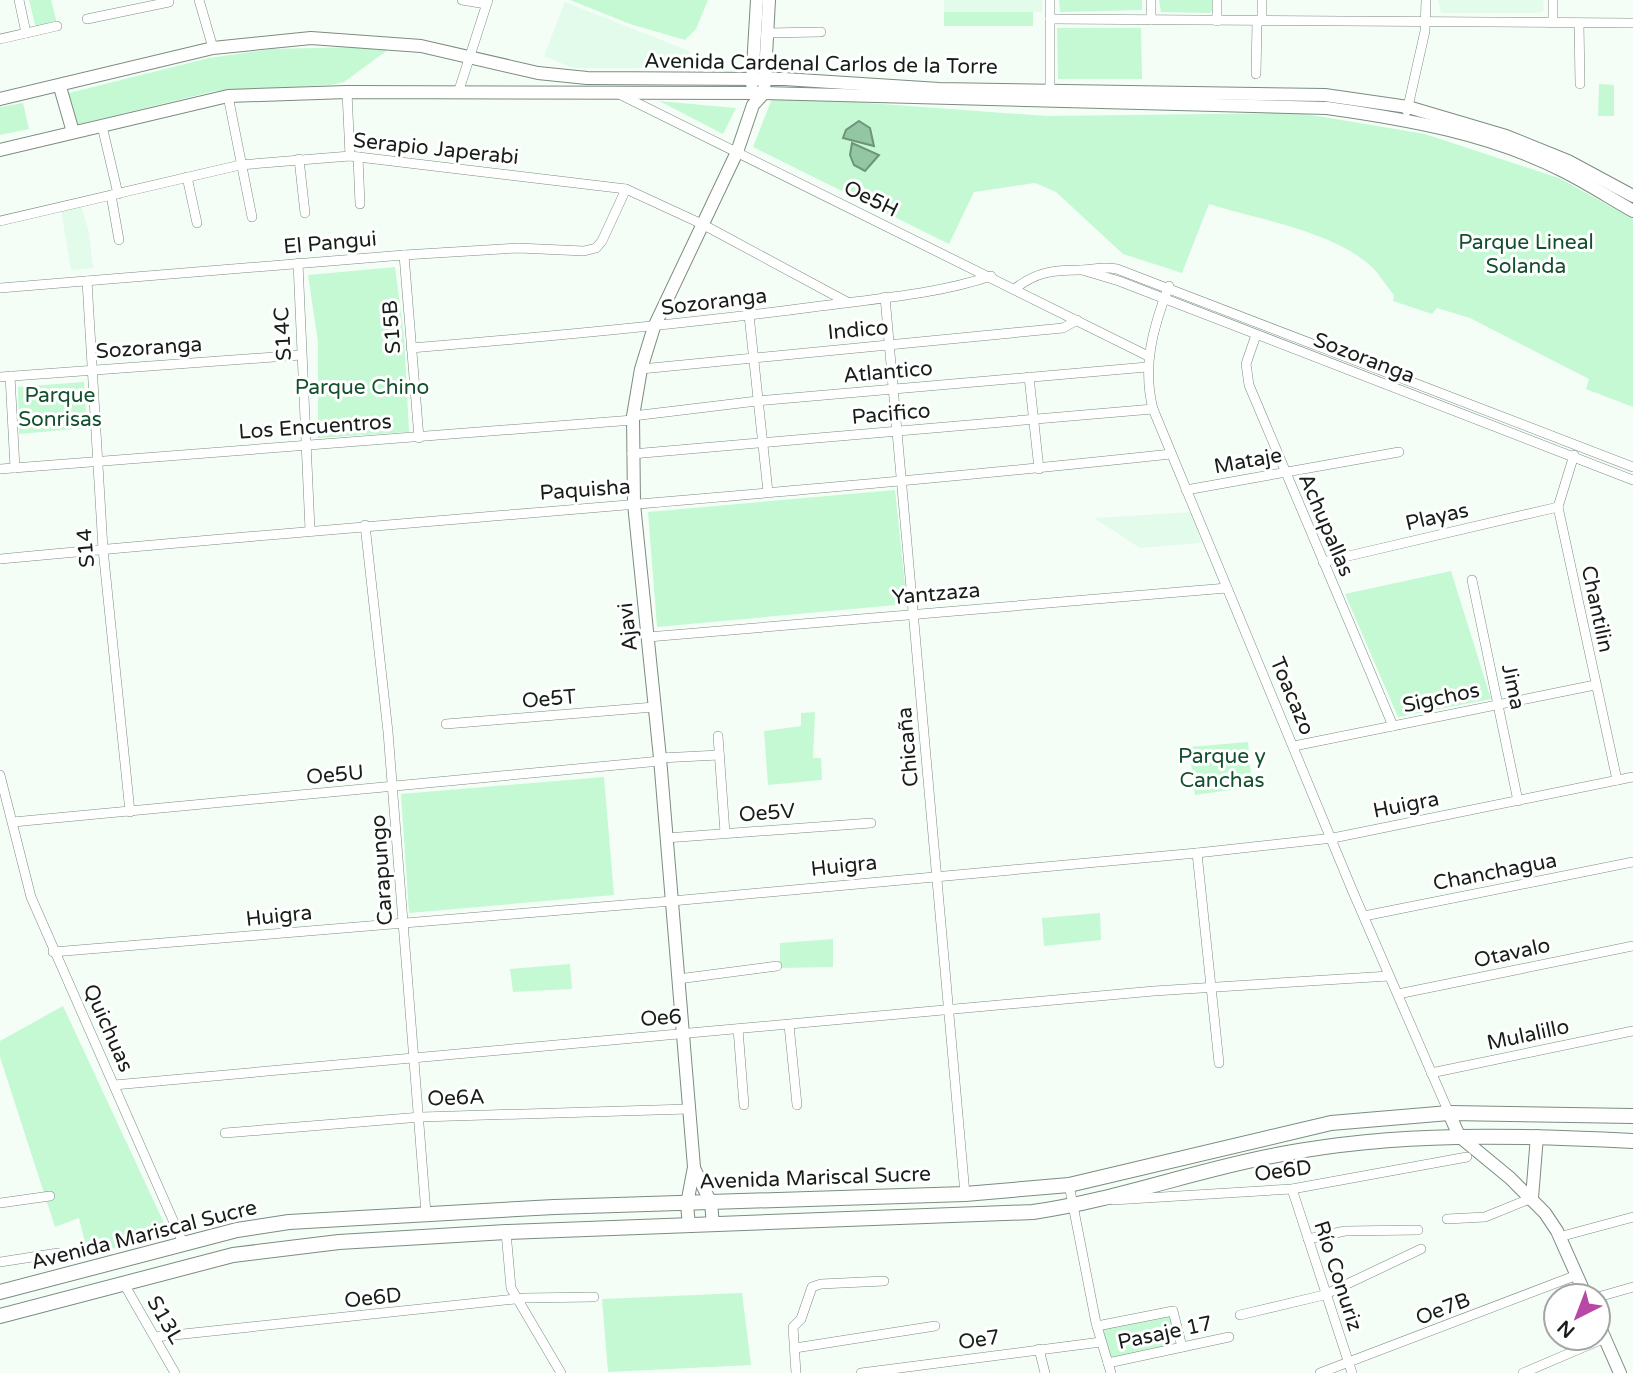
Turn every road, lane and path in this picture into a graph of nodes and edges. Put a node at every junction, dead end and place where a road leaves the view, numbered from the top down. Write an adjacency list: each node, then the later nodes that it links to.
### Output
1 (19, 0): 26 (street)
2 (199, 0): 29 (street)
3 (462, 0): 13 (street)
4 (757, 0): 32 (street)
5 (769, 0): 27 (street)
6 (1050, 0): 16 (street)
7 (1151, 0): 17 (street)
8 (1217, 0): 18 (street)
9 (1262, 0): 19 (street)
10 (1426, 0): 20 (street)
11 (1553, 0): 21 (street)
12 (169, 2): 14 (street)
13 (487, 2): 30 (street)
14 (147, 3): 15 (street)
15 (87, 19)
16 (1050, 19): 17 (street); 35 (street)
17 (1151, 20): 18 (street)
18 (1217, 21): 19 (street)
19 (1260, 22): 20 (street); 31 (street)
20 (1426, 23): 21 (street); 42 (street)
21 (1553, 23): 22 (street)
22 (1579, 23): 23 (street); 33 (street)
23 (1633, 23)
24 (57, 26): 26 (street)
25 (821, 32): 27 (street)
26 (26, 33): 28 (street)
27 (767, 33): 32 (street)
28 (0, 39)
29 (213, 48): 30 (street, Avenida Cardenal Carlos de la Torre); 34 (street, Avenida Cardenal Carlos de la Torre)
30 (469, 57): 32 (street, Avenida Cardenal Carlos de la Torre); 37 (street)
31 (1256, 74)
32 (761, 84): 35 (street, Avenida Cardenal Carlos de la Torre); 41 (street, Avenida Cardenal Carlos de la Torre); 42 (street, Avenida Cardenal Carlos de la Torre)
33 (1580, 84)
34 (60, 87): 40 (street, Avenida Cardenal Carlos de la Torre); 44 (street)
35 (1050, 88): 42 (street, Avenida Cardenal Carlos de la Torre)
36 (347, 92): 37 (street, Avenida Cardenal Carlos de la Torre); 39 (street, Avenida Cardenal Carlos de la Torre); 47 (street)
37 (458, 93): 38 (street, Avenida Cardenal Carlos de la Torre)
38 (621, 95): 41 (street, Avenida Cardenal Carlos de la Torre); 46 (street, Oe5H)
39 (228, 96): 43 (street, Avenida Cardenal Carlos de la Torre); 49 (street)
40 (0, 99)
41 (751, 99): 46 (street, Ajavi)
42 (1406, 113): 53 (street, Avenida Cardenal Carlos de la Torre); 55 (street, Avenida Cardenal Carlos de la Torre)
43 (102, 126): 44 (street, Avenida Cardenal Carlos de la Torre); 52 (street)
44 (74, 132): 45 (street, Avenida Cardenal Carlos de la Torre)
45 (0, 150)
46 (737, 152): 60 (street, Ajavi); 65 (street, Oe5H)
47 (354, 156): 48 (street, Serapio Japerabi); 51 (street, Serapio Japerabi); 54 (street)
48 (299, 159): 49 (street, Serapio Japerabi); 56 (street)
49 (240, 165): 50 (street, Serapio Japerabi); 57 (street)
50 (187, 177): 52 (street, Serapio Japerabi); 59 (street)
51 (626, 189): 60 (street, Serapio Japerabi); 62 (street, El Pangui)
52 (115, 194): 58 (street, Serapio Japerabi); 61 (street)
53 (1633, 196)
54 (360, 204)
55 (1633, 211)
56 (305, 213)
57 (252, 218)
58 (0, 221)
59 (198, 223)
60 (702, 224): 72 (street, Serapio Japerabi); 75 (street, Ajavi)
61 (119, 240)
62 (404, 255): 63 (street, El Pangui); 78 (street, S15B)
63 (298, 263): 66 (street, El Pangui); 79 (street, S14C)
64 (1082, 270): 67 (street, Sozoranga); 69 (street, Sozoranga); 71 (street, Sozoranga)
65 (990, 276): 69 (street); 70 (street, Sozoranga)
66 (87, 281): 68 (street, El Pangui); 84 (street, S14)
67 (1169, 286): 71 (street, Toacazo); 96 (street, Sozoranga)
68 (0, 288)
69 (1016, 288): 74 (street)
70 (885, 297): 72 (street, Sozoranga); 77 (street, Chicaña)
71 (1164, 299): 76 (street, Sozoranga); 80 (street, Toacazo)
72 (847, 302): 73 (street, Sozoranga)
73 (749, 316): 75 (street, Sozoranga); 81 (street)
74 (1077, 320): 77 (street, Indico); 80 (street)
75 (654, 327): 78 (street, Sozoranga); 83 (street, Ajavi)
76 (1256, 335): 100 (street, Sozoranga); 106 (street, Achupallas)
77 (889, 345): 81 (street, Indico); 87 (street, Chicaña)
78 (411, 348): 93 (street, S15B)
79 (302, 355): 84 (street, Sozoranga); 95 (street, S14C)
80 (1148, 356): 82 (street, Toacazo)
81 (752, 357): 83 (street, Indico); 88 (street)
82 (1147, 367): 86 (street, Atlantico); 89 (street, Toacazo)
83 (640, 369): 90 (street, Ajavi)
84 (92, 370): 85 (street, Sozoranga); 101 (street, S14)
85 (5, 377): 103 (street)
86 (1029, 377): 87 (street, Atlantico); 91 (street)
87 (893, 389): 88 (street, Atlantico); 92 (street, Chicaña)
88 (758, 401): 90 (street, Atlantico); 94 (street)
89 (1153, 409): 91 (street, Pacifico); 99 (street, Toacazo)
90 (633, 418): 93 (street, Los Encuentros); 98 (street, Ajavi)
91 (1032, 418): 92 (street, Pacifico); 104 (street)
92 (897, 432): 94 (street, Pacifico); 108 (street, Chicaña)
93 (419, 438): 95 (street, Los Encuentros)
94 (763, 443): 98 (street, Pacifico); 110 (street)
95 (307, 445): 101 (street, Los Encuentros); 114 (street, S14C)
96 (1577, 446): 100 (street, Chantilin); 102 (street, Sozoranga)
97 (1399, 452): 106 (street, Mataje)
98 (632, 454): 111 (street, Ajavi)
99 (1171, 454): 104 (street, Paquisha); 109 (street, Toacazo)
100 (1573, 457): 107 (street, Sozoranga); 112 (street, Chantilin)
101 (98, 462): 103 (street, Los Encuentros); 115 (street, S14)
102 (1633, 467)
103 (15, 468): 105 (street, Los Encuentros)
104 (1039, 468): 108 (street, Paquisha)
105 (0, 469)
106 (1284, 472): 109 (street, Mataje); 117 (street, Achupallas)
107 (1633, 480)
108 (901, 482): 110 (street, Paquisha); 120 (street, Chicaña)
109 (1186, 490): 119 (street, Toacazo)
110 (768, 492): 111 (street, Paquisha)
111 (634, 504): 113 (street, Paquisha); 121 (street, Ajavi)
112 (1558, 507): 117 (street, Playas); 122 (street, Chantilin)
113 (365, 525): 114 (street, Paquisha); 134 (street, Carapungo)
114 (310, 530): 115 (street, Paquisha)
115 (103, 549): 116 (street, Paquisha); 136 (street, S14)
116 (0, 559)
117 (1323, 562): 126 (street, Achupallas)
118 (1472, 580): 123 (street, Jima)
119 (1227, 589): 120 (street, Yantzaza); 128 (street, Toacazo)
120 (913, 614): 121 (street, Yantzaza); 144 (street, Chicaña)
121 (648, 637): 124 (street, Ajavi)
122 (1595, 685): 123 (street, Sigchos); 133 (street, Chantilin)
123 (1499, 704): 126 (street, Sigchos); 135 (street, Jima)
124 (654, 707): 125 (street, Oe5T); 130 (street, Ajavi)
125 (446, 724)
126 (1393, 726): 128 (street, Sigchos)
127 (718, 736): 129 (street)
128 (1294, 746): 141 (street, Toacazo)
129 (719, 755): 130 (street, Oe5U); 139 (street)
130 (660, 760): 134 (street, Oe5U); 140 (street, Ajavi)
131 (0, 775): 137 (street)
132 (1633, 777): 133 (street, Huigra)
133 (1617, 780): 135 (street, Huigra)
134 (393, 787): 136 (street, Oe5U); 147 (street, Carapungo)
135 (1518, 801): 141 (street, Huigra)
136 (130, 812): 137 (street, Oe5U)
137 (12, 822): 149 (street, Quichuas)
138 (871, 823): 139 (street, Oe5V)
139 (725, 833): 140 (street, Oe5V)
140 (666, 838): 145 (street, Ajavi)
141 (1333, 838): 142 (street, Huigra); 146 (street, Toacazo)
142 (1197, 853): 144 (street, Huigra); 153 (street)
143 (1633, 862): 146 (street, Chanchagua)
144 (936, 876): 145 (street, Huigra); 155 (street, Chicaña)
145 (672, 901): 147 (street, Huigra); 152 (street, Ajavi)
146 (1364, 916): 151 (street, Toacazo)
147 (403, 922): 149 (street, Huigra); 160 (street, Carapungo)
148 (1633, 946): 154 (street, Otavalo)
149 (53, 952): 163 (street, Quichuas)
150 (777, 966): 152 (street)
151 (1389, 976): 153 (street, Oe6); 154 (street, Toacazo)
152 (678, 979): 159 (street, Ajavi)
153 (1211, 988): 155 (street, Oe6); 161 (street)
154 (1398, 994): 162 (street, Toacazo)
155 (948, 1010): 156 (street, Oe6); 178 (street, Chicaña)
156 (789, 1025): 157 (street, Oe6); 165 (street)
157 (738, 1029): 159 (street, Oe6); 164 (street)
158 (1633, 1031): 162 (street, Mulalillo)
159 (683, 1034): 160 (street, Oe6); 166 (street, Ajavi)
160 (413, 1056): 163 (street, Oe6); 169 (street, Carapungo)
161 (1219, 1063)
162 (1431, 1073): 167 (street, Toacazo)
163 (114, 1085): 195 (street, Quichuas)
164 (744, 1105)
165 (797, 1105)
166 (688, 1109): 169 (street, Oe6A); 175 (street, Ajavi)
167 (1449, 1113): 168 (main road, Avenida Mariscal Sucre); 171 (street); 176 (main road, Avenida Mariscal Sucre)
168 (1633, 1116)
169 (421, 1117): 170 (street, Oe6A); 186 (street, Carapungo)
170 (225, 1133)
171 (1459, 1136): 172 (main road, Avenida Mariscal Sucre); 180 (street); 181 (main road, Avenida Mariscal Sucre)
172 (1537, 1136): 173 (main road, Avenida Mariscal Sucre); 180 (street)
173 (1633, 1141)
174 (1467, 1157): 177 (street, Oe6D)
175 (694, 1167): 183 (street, Ajavi); 184 (street, Ajavi)
176 (1069, 1185): 178 (main road, Avenida Mariscal Sucre); 185 (street)
177 (1292, 1189): 181 (street, Oe6D); 194 (street, Río Conuriz)
178 (965, 1194): 183 (main road, Avenida Mariscal Sucre)
179 (50, 1196): 182 (street)
180 (1532, 1198): 188 (street); 193 (street)
181 (1101, 1200): 185 (main road, Avenida Mariscal Sucre)
182 (0, 1203)
183 (711, 1203): 184 (main road, Avenida Mariscal Sucre); 189 (street, Ajavi)
184 (687, 1204): 186 (main road, Avenida Mariscal Sucre); 190 (street, Ajavi)
185 (1073, 1206): 189 (main road, Avenida Mariscal Sucre); 212 (street)
186 (426, 1213): 195 (main road, Avenida Mariscal Sucre)
187 (1633, 1217): 193 (street)
188 (1447, 1219)
189 (713, 1225): 190 (main road, Avenida Mariscal Sucre)
190 (689, 1226): 192 (main road, Avenida Mariscal Sucre)
191 (1418, 1230): 194 (street)
192 (506, 1232): 202 (main road, Avenida Mariscal Sucre); 208 (street)
193 (1559, 1237): 199 (street)
194 (1308, 1239): 206 (street, Río Conuriz)
195 (183, 1243): 204 (main road, Avenida Mariscal Sucre)
196 (1421, 1249): 206 (street)
197 (58, 1253): 198 (street)
198 (0, 1262)
199 (1577, 1275): 201 (street); 221 (street, Oe7B)
200 (884, 1282): 217 (street)
201 (1580, 1282)
202 (124, 1284): 210 (main road, Avenida Mariscal Sucre); 213 (street, S13L)
203 (1633, 1287): 205 (street)
204 (0, 1293)
205 (1612, 1293)
206 (1324, 1295): 209 (street); 221 (street, Río Conuriz)
207 (594, 1297): 208 (street, Oe6D)
208 (516, 1301): 213 (street, Oe6D); 225 (street)
209 (1240, 1315)
210 (0, 1316)
211 (934, 1326): 217 (street)
212 (1097, 1326): 215 (street); 216 (street)
213 (155, 1337): 224 (street, S13L)
214 (1229, 1337): 216 (street, Pasaje 17)
215 (1101, 1342): 218 (street, Oe7); 222 (street)
216 (1182, 1347): 222 (street, Pasaje 17)
217 (794, 1348): 226 (street)
218 (1039, 1349): 223 (street, Oe7); 228 (street)
219 (1572, 1352): 231 (street)
220 (1611, 1352): 232 (street)
221 (1348, 1363): 229 (street, Oe7B); 230 (street, Río Conuriz)
222 (1109, 1368)
223 (886, 1372): 227 (street, Oe7)
224 (175, 1373)
225 (561, 1373)
226 (796, 1373)
227 (861, 1373)
228 (1045, 1373)
229 (1320, 1373)
230 (1352, 1373)
231 (1523, 1373)
232 (1620, 1373)

